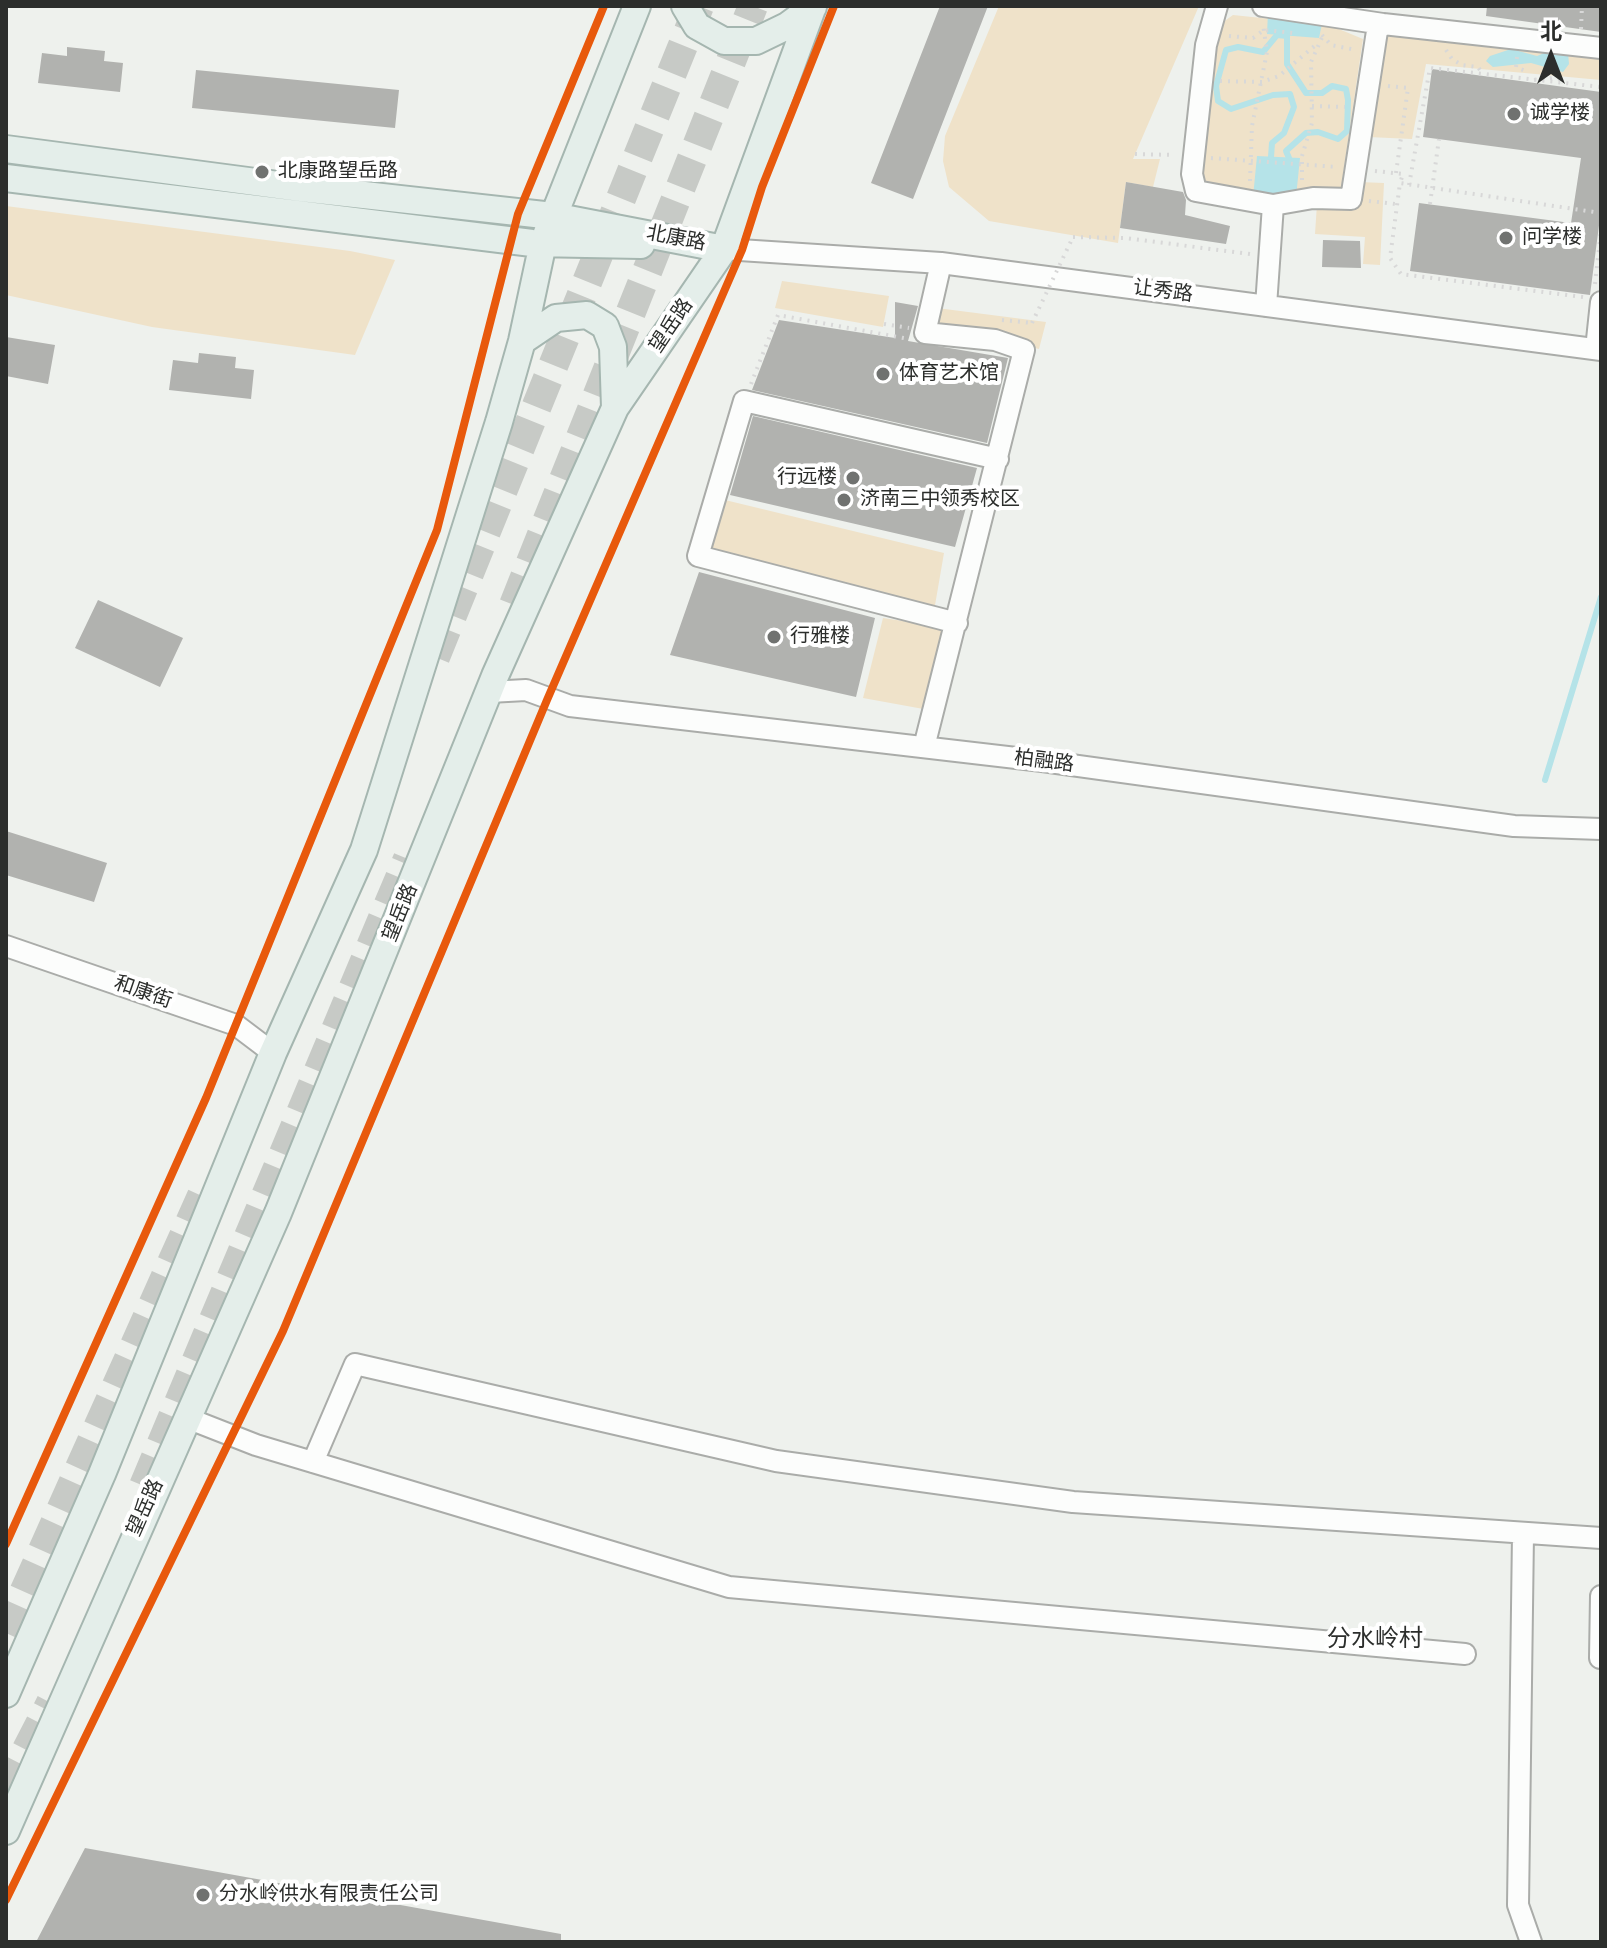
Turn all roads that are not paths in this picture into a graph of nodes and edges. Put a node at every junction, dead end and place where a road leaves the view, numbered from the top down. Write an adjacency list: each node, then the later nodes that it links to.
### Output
1 (637, 6): 11 (main road)
2 (685, 6): 3 (main road)
3 (813, 6): 13 (main road, 望岳路)
4 (1217, 6): 10 (street)
5 (1263, 6): 6 (street)
6 (1383, 24): 7 (street); 10 (street)
7 (1601, 48)
8 (6, 149): 11 (main road, 北康路)
9 (6, 178): 12 (main road, 北康路)
10 (1273, 205): 16 (street)
11 (553, 216): 12 (main road); 13 (main road, 北康路)
12 (543, 243): 13 (main road, 北康路); 17 (main road)
13 (724, 249): 14 (street, 让秀路); 19 (main road, 望岳路)
14 (941, 263): 16 (street, 让秀路); 20 (street)
15 (1601, 302): 18 (street)
16 (1266, 306): 18 (street, 让秀路)
17 (522, 341): 19 (main road); 26 (main road)
18 (1599, 349)
19 (615, 408): 22 (main road, 望岳路)
20 (998, 459): 21 (street); 21 (street)
21 (957, 623): 23 (street)
22 (489, 692): 23 (street, 柏融路); 27 (main road, 望岳路)
23 (924, 747): 24 (street, 柏融路)
24 (1601, 829)
25 (6, 946): 26 (street, 和康街)
26 (273, 1053): 34 (main road)
27 (187, 1418): 28 (street); 35 (main road, 望岳路)
28 (313, 1462): 29 (street); 32 (street)
29 (1523, 1534): 30 (street); 37 (street)
30 (1601, 1538)
31 (1601, 1596): 33 (street)
32 (1465, 1654)
33 (1600, 1658)
34 (6, 1694)
35 (17, 1776): 36 (main road, 望岳路)
36 (7, 1826)
37 (1531, 1942)

